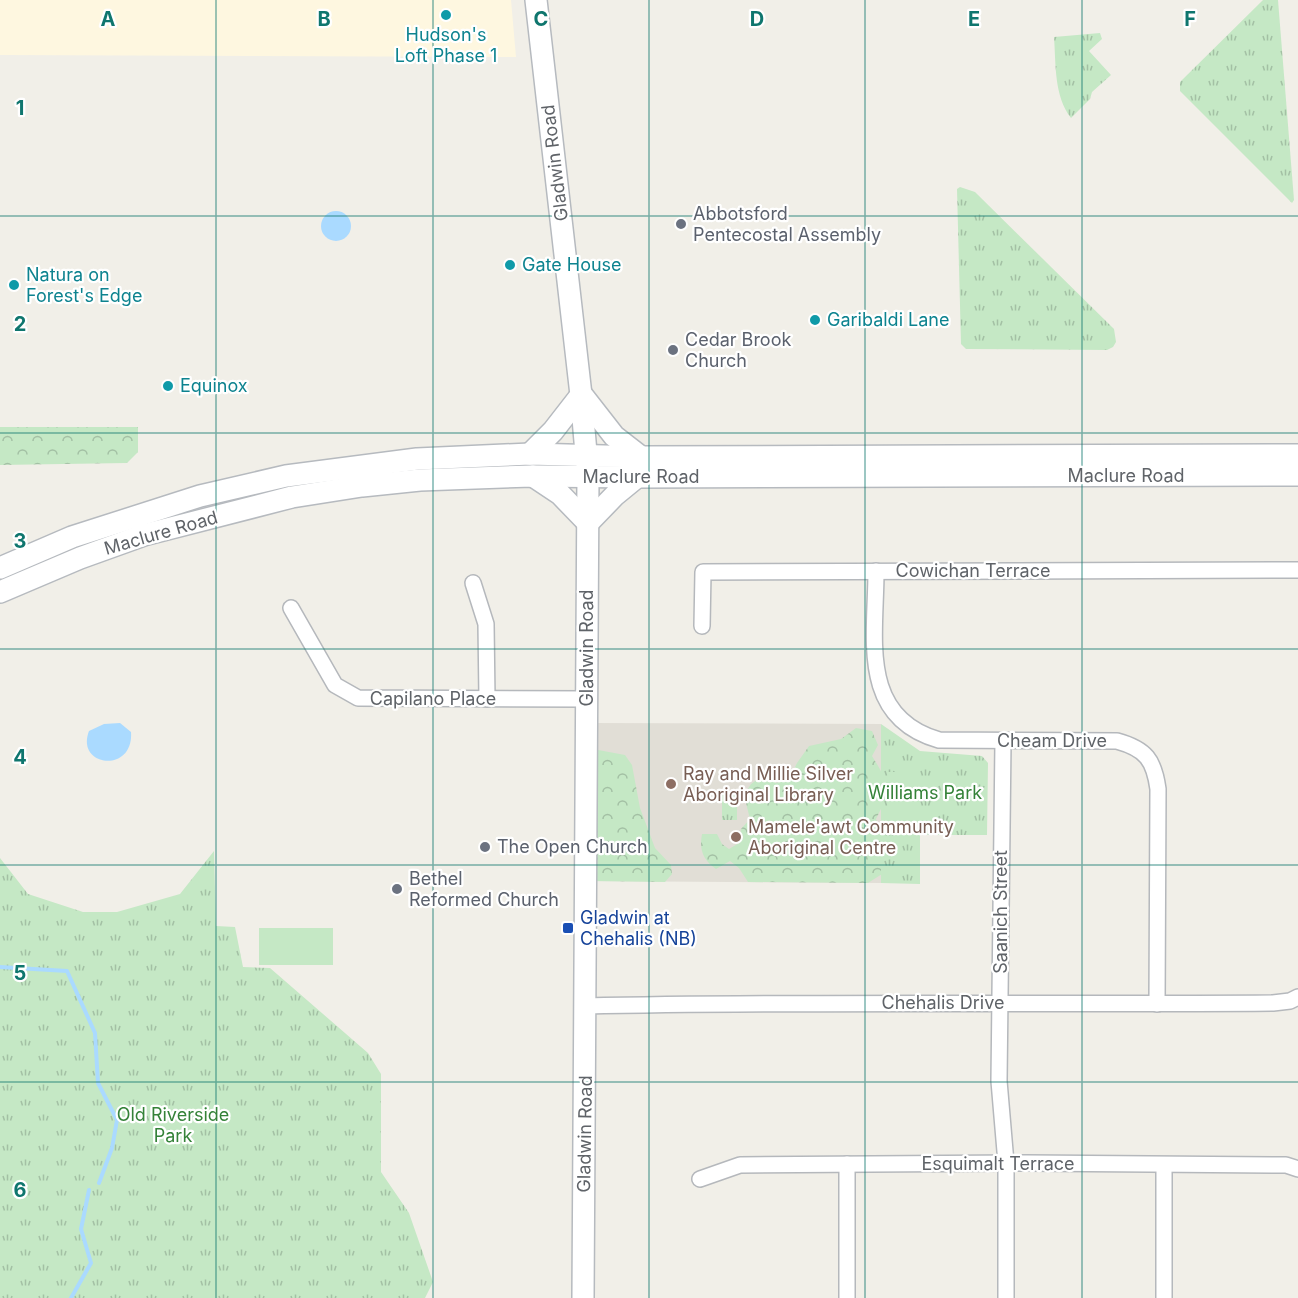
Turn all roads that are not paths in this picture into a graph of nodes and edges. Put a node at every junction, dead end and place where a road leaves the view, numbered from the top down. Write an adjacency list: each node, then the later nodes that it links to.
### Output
1 (536, 0): 2 (main road, Gladwin Road)
2 (581, 395): 3 (main road); 5 (main road, Gladwin Road); 6 (main road)
3 (530, 454): 5 (main road, Maclure Road); 10 (main road, Maclure Road)
4 (1298, 455): 6 (main road, Maclure Road)
5 (587, 466): 6 (main road, Maclure Road); 8 (main road, Maclure Road); 9 (main road, Gladwin Road)
6 (639, 467): 7 (main road, Maclure Road); 9 (main road)
7 (1298, 475)
8 (532, 476): 9 (main road); 14 (main road, Maclure Road)
9 (588, 523): 18 (main road, Gladwin Road)
10 (0, 568)
11 (1298, 570): 12 (street, Cowichan Terrace)
12 (876, 571): 16 (street, Cowichan Terrace); 19 (street, Cheam Drive)
13 (473, 583): 17 (street)
14 (0, 592)
15 (291, 608): 17 (street, Capilano Place)
16 (702, 626)
17 (487, 699): 18 (street, Capilano Place)
18 (587, 699): 23 (main road, Gladwin Road)
19 (1003, 742): 21 (street, Saanich Street); 22 (street, Cheam Drive)
20 (1298, 997): 22 (street, Chehalis Drive)
21 (1000, 1003): 22 (street, Chehalis Drive); 23 (street, Chehalis Drive); 24 (street, Saanich Street)
22 (1157, 1004)
23 (586, 1006): 29 (main road, Gladwin Road)
24 (1006, 1163): 25 (street, Esquimalt Terrace); 26 (street, Esquimalt Terrace); 31 (street, Saanich Street)
25 (847, 1164): 28 (street, Esquimalt Terrace); 30 (street)
26 (1164, 1165): 27 (street, Esquimalt Terrace); 32 (street)
27 (1298, 1169)
28 (700, 1179)
29 (583, 1298)
30 (847, 1298)
31 (1006, 1298)
32 (1164, 1298)

